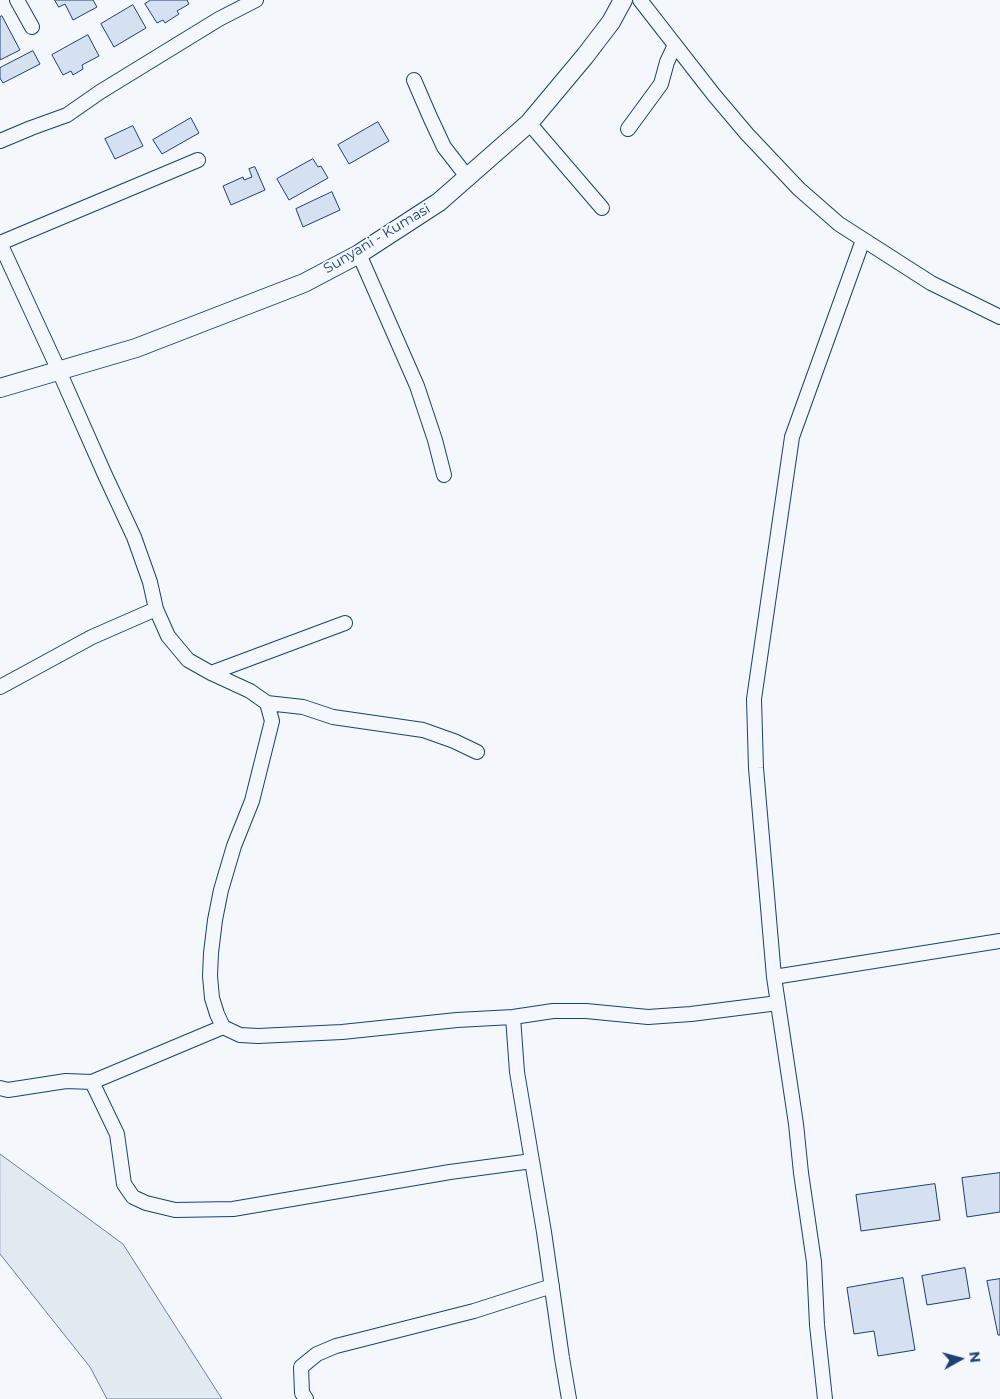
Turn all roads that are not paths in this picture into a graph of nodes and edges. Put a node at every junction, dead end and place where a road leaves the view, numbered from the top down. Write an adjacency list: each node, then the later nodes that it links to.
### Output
1 (18, 0): 5 (street)
2 (256, 0): 10 (street)
3 (624, 0): 8 (main road, Sunyani - Kumasi)
4 (640, 0): 6 (street)
5 (32, 27)
6 (675, 45): 9 (street); 14 (street)
7 (414, 80): 12 (street)
8 (529, 123): 12 (main road, Sunyani - Kumasi); 13 (street)
9 (628, 129)
10 (0, 141)
11 (198, 160): 15 (street)
12 (468, 178): 16 (main road, Sunyani - Kumasi)
13 (602, 208)
14 (864, 240): 17 (street); 28 (street)
15 (0, 243): 18 (street)
16 (359, 254): 18 (main road, Sunyani - Kumasi); 20 (street)
17 (1000, 316)
18 (59, 371): 19 (main road, Sunyani - Kumasi); 21 (street)
19 (0, 388)
20 (444, 475)
21 (156, 609): 23 (street); 24 (street)
22 (345, 623): 23 (street)
23 (211, 673): 25 (street)
24 (0, 687)
25 (267, 703): 26 (street); 31 (street)
26 (477, 752)
27 (1000, 941): 28 (street)
28 (774, 977): 29 (street)
29 (778, 1003): 30 (street); 38 (street)
30 (513, 1017): 31 (street); 34 (street)
31 (223, 1027): 32 (street)
32 (92, 1082): 33 (street); 34 (street)
33 (0, 1088)
34 (532, 1162): 35 (street)
35 (552, 1286): 36 (street); 37 (street)
36 (306, 1399)
37 (569, 1399)
38 (825, 1399)

